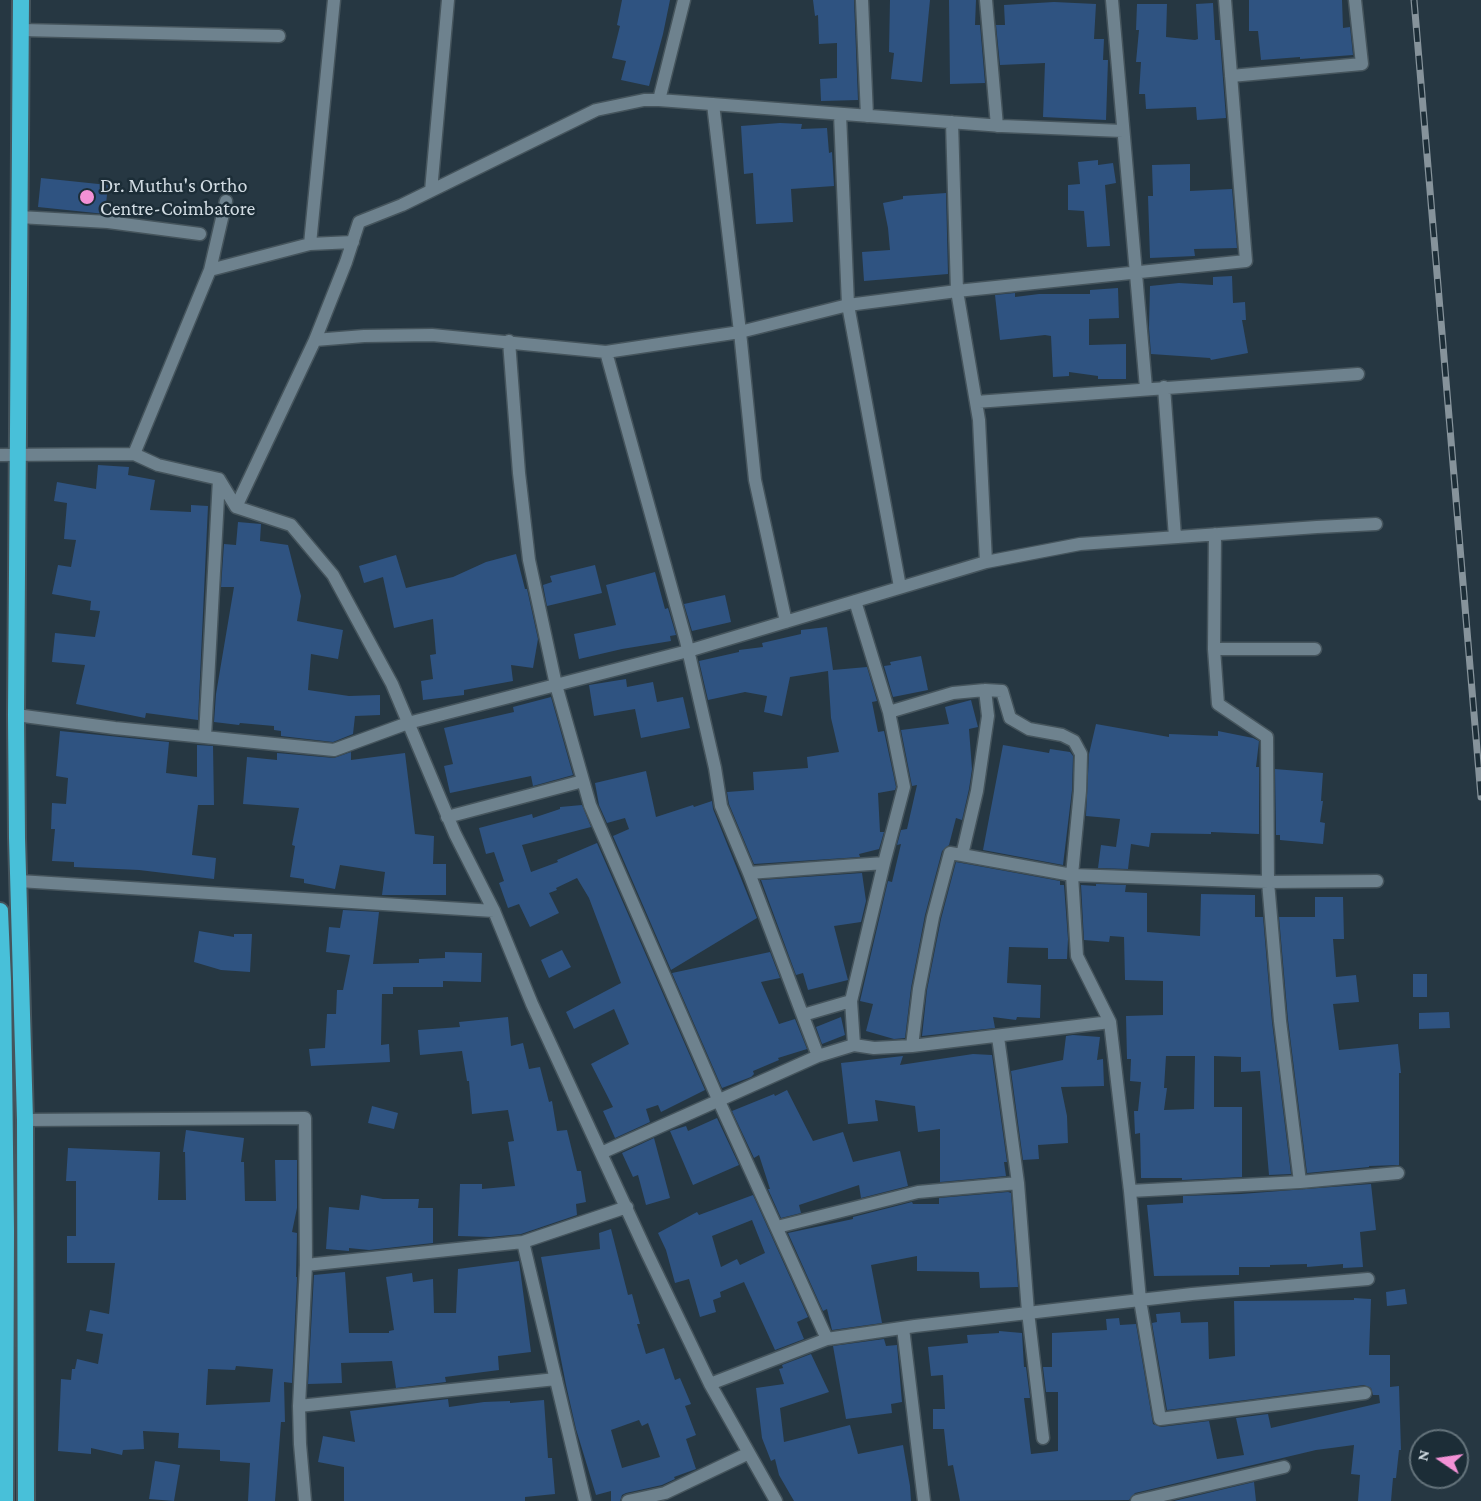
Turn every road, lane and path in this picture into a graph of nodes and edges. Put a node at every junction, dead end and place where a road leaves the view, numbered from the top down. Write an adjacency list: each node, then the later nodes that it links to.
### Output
1 (21, 0): 10 (highway)
2 (334, 0): 25 (street)
3 (448, 0): 20 (street)
4 (684, 0): 13 (street)
5 (862, 0): 16 (street)
6 (986, 0): 18 (street)
7 (1112, 0): 19 (street)
8 (1225, 0): 12 (street)
9 (1356, 0): 12 (street)
10 (22, 30): 11 (street); 22 (highway)
11 (279, 36)
12 (1231, 76): 27 (street)
13 (659, 100): 14 (street); 20 (street)
14 (713, 104): 15 (street); 30 (street)
15 (840, 114): 16 (street); 29 (street)
16 (867, 116): 17 (street)
17 (952, 122): 18 (street); 28 (street)
18 (997, 126): 19 (street)
19 (1123, 131): 27 (street)
20 (431, 191): 24 (street)
21 (226, 201): 26 (street)
22 (19, 217): 23 (street); 38 (highway)
23 (200, 234)
24 (353, 242): 25 (street); 31 (street)
25 (310, 244): 26 (street)
26 (210, 270): 39 (street)
27 (1136, 273): 28 (street); 36 (street)
28 (957, 291): 29 (street); 37 (street)
29 (848, 305): 30 (street); 47 (street)
30 (740, 332): 33 (street); 49 (street)
31 (315, 340): 32 (street); 42 (street)
32 (509, 342): 33 (street); 53 (street)
33 (606, 352): 52 (street)
34 (1358, 374): 35 (street)
35 (1164, 387): 36 (street); 45 (street)
36 (1146, 388): 37 (street)
37 (976, 402): 46 (street)
38 (19, 454): 39 (street); 40 (street); 56 (highway)
39 (134, 454): 41 (street)
40 (0, 455)
41 (219, 479): 42 (street); 58 (street)
42 (236, 507): 57 (street)
43 (1376, 524): 44 (street)
44 (1215, 534): 45 (street); 50 (street)
45 (1175, 537): 46 (street)
46 (986, 562): 47 (street)
47 (900, 587): 48 (street)
48 (855, 601): 49 (street); 55 (street)
49 (786, 622): 52 (street)
50 (1214, 649): 51 (street); 67 (street)
51 (1315, 649)
52 (688, 651): 53 (street); 63 (street)
53 (556, 685): 57 (street); 59 (street)
54 (985, 690): 55 (street); 61 (street); 64 (street)
55 (890, 712): 62 (street)
56 (16, 715): 58 (street); 66 (highway)
57 (408, 723): 58 (street); 60 (street)
58 (205, 737)
59 (584, 782): 60 (street); 78 (street)
60 (447, 817): 69 (street)
61 (962, 855): 64 (street); 76 (street)
62 (884, 863): 63 (street); 71 (street)
63 (749, 873): 72 (street)
64 (1072, 875): 67 (street); 73 (street)
65 (1377, 880): 67 (street)
66 (19, 881): 69 (street); 79 (highway)
67 (1268, 882): 83 (street)
68 (0, 911): 70 (highway)
69 (494, 911): 80 (street)
70 (2, 980): 82 (highway)
71 (851, 1001): 72 (street); 75 (street)
72 (803, 1015): 77 (street)
73 (1110, 1022): 74 (street); 85 (street)
74 (998, 1037): 76 (street); 84 (street)
75 (854, 1045): 76 (street); 77 (street)
76 (912, 1046)
77 (818, 1056): 78 (street)
78 (718, 1099): 80 (street); 87 (street)
79 (25, 1120): 89 (street); 103 (highway)
80 (601, 1153): 86 (street)
81 (1398, 1173): 83 (street)
82 (3, 1175): 102 (highway)
83 (1300, 1182): 85 (street)
84 (1018, 1183): 87 (street); 92 (street)
85 (1130, 1191): 91 (street)
86 (627, 1208): 88 (street); 96 (street)
87 (777, 1227): 94 (street)
88 (523, 1242): 89 (street); 95 (street)
89 (306, 1264): 98 (street)
90 (1368, 1279): 91 (street)
91 (1140, 1300): 92 (street); 97 (street)
92 (1029, 1312): 93 (street); 99 (street)
93 (903, 1328): 94 (street); 108 (street)
94 (826, 1339): 96 (street)
95 (556, 1379): 98 (street); 105 (street)
96 (710, 1384): 100 (street)
97 (1365, 1393)
98 (300, 1406): 104 (street)
99 (1043, 1438)
100 (749, 1454): 106 (street); 107 (street)
101 (1284, 1467): 109 (street)
102 (5, 1501)
103 (26, 1501)
104 (305, 1501)
105 (585, 1501)
106 (628, 1501)
107 (776, 1501)
108 (924, 1501)
109 (1137, 1501)

